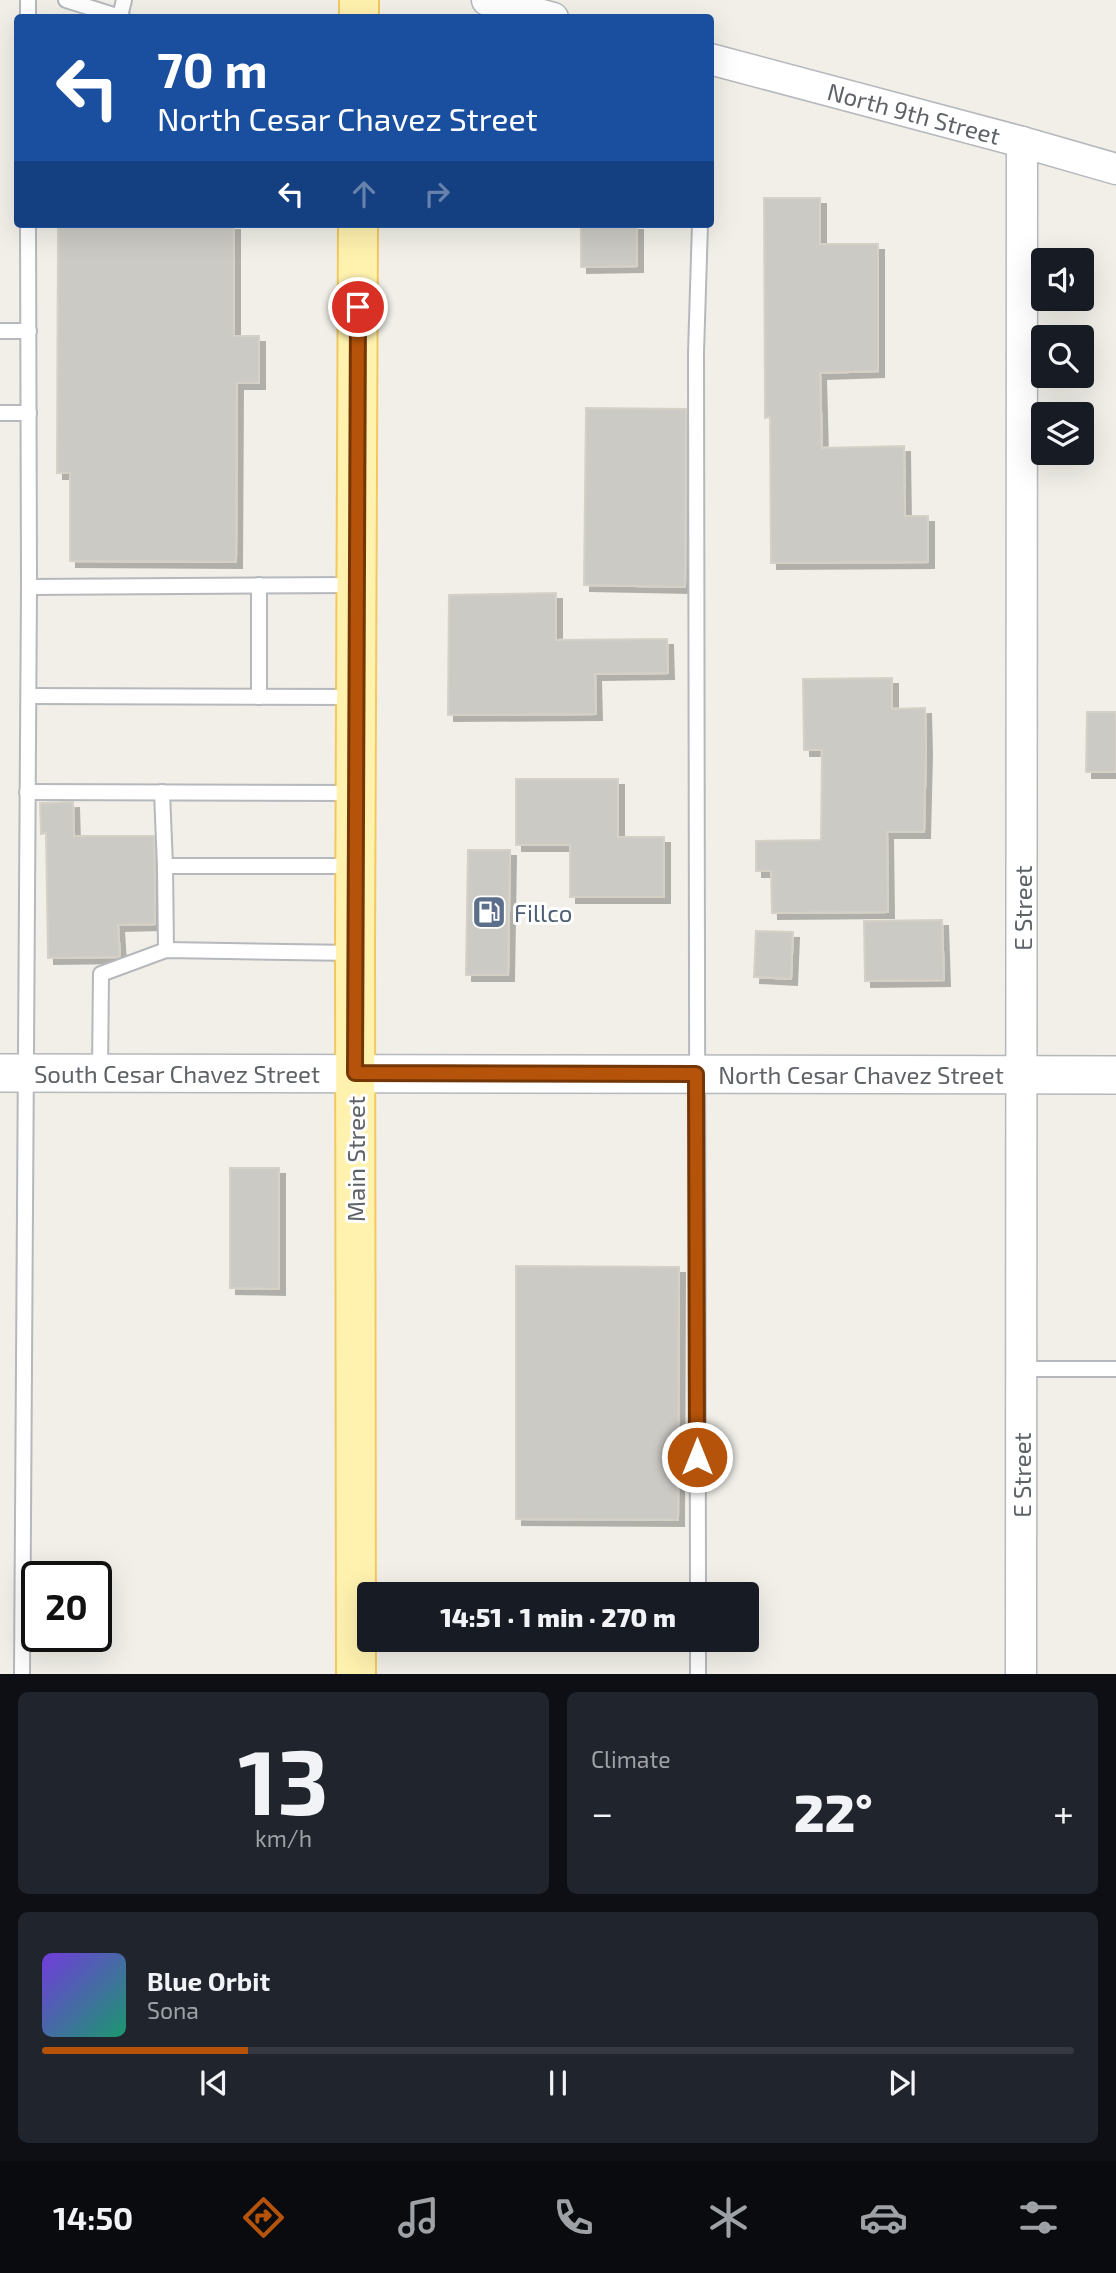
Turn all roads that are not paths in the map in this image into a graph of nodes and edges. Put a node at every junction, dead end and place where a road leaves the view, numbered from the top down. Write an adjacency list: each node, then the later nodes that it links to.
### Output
1 (66, 0): 3 (lane)
2 (487, 0): 4 (street)
3 (112, 14)
4 (538, 14)
5 (714, 60): 6 (street, North 9th Street)
6 (1022, 142): 7 (street, North 9th Street); 32 (street, E Street)
7 (1116, 169)
8 (28, 228): 12 (lane)
9 (358, 228): 16 (main road, Main Street)
10 (700, 228): 31 (lane)
11 (0, 331): 12 (lane)
12 (29, 331): 14 (lane)
13 (0, 413): 14 (lane)
14 (29, 413): 17 (lane)
15 (259, 585): 16 (lane); 17 (lane); 19 (lane)
16 (357, 585): 20 (main road, Main Street)
17 (29, 587): 18 (lane)
18 (29, 696): 19 (lane); 21 (lane)
19 (259, 697): 20 (lane)
20 (356, 697): 23 (main road, Main Street)
21 (27, 792): 22 (lane); 28 (lane)
22 (162, 792): 23 (lane); 24 (lane)
23 (355, 793): 25 (main road, Main Street)
24 (165, 866): 25 (lane); 26 (lane)
25 (355, 866): 27 (main road, Main Street)
26 (166, 950): 27 (lane); 29 (lane)
27 (355, 953): 30 (main road, Main Street)
28 (13, 1073): 29 (street, South Cesar Chavez Street); 38 (lane)
29 (100, 1073): 30 (street, South Cesar Chavez Street)
30 (355, 1073): 31 (street, North Cesar Chavez Street); 39 (main road, Main Street)
31 (696, 1074): 32 (street, North Cesar Chavez Street); 36 (lane)
32 (1022, 1075): 33 (street, North Cesar Chavez Street); 34 (street, E Street)
33 (1116, 1075)
34 (1022, 1369): 35 (lane); 41 (street, E Street)
35 (1116, 1369)
36 (698, 1582)
37 (698, 1652): 40 (lane)
38 (22, 1674)
39 (356, 1674)
40 (698, 1674)
41 (1021, 1674)

